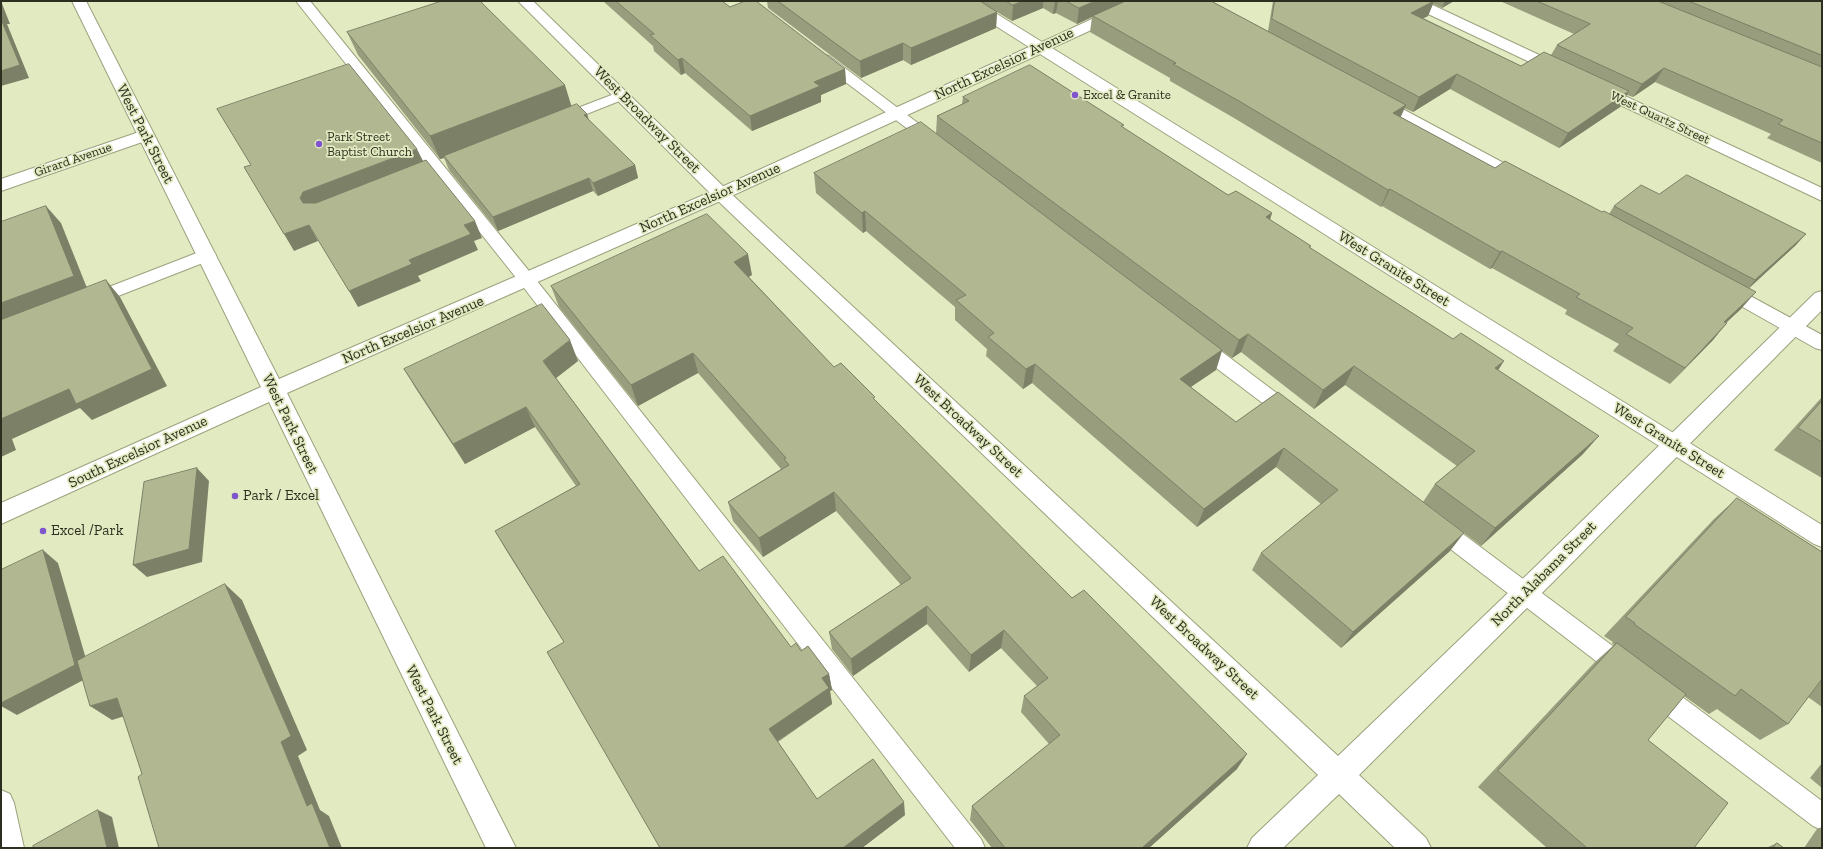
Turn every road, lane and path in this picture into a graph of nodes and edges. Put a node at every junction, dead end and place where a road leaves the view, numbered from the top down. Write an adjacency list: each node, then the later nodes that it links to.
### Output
1 (79, 1): 13 (street, West Park Street)
2 (303, 1): 20 (lane)
3 (525, 1): 10 (street, West Broadway Street)
4 (966, 1): 7 (street, West Granite Street)
5 (1143, 1): 7 (street, North Excelsior Avenue)
6 (1412, 1): 18 (street, West Quartz Street)
7 (1040, 47): 11 (street, North Excelsior Avenue); 29 (street, West Granite Street)
8 (810, 48): 11 (lane)
9 (1360, 92): 16 (lane)
10 (622, 95): 12 (lane); 17 (street, West Broadway Street)
11 (897, 114): 14 (lane); 17 (street, North Excelsior Avenue)
12 (548, 124)
13 (145, 135): 15 (street, Girard Avenue); 19 (street, West Park Street)
14 (947, 152)
15 (1, 185)
16 (1535, 187)
17 (721, 194): 20 (street, North Excelsior Avenue); 34 (street, West Broadway Street)
18 (1822, 195)
19 (207, 255): 23 (lane); 27 (street, West Park Street)
20 (527, 280): 27 (street, North Excelsior Avenue); 39 (lane)
21 (1709, 282): 24 (lane)
22 (1822, 298): 24 (street, North Alabama Street)
23 (74, 307)
24 (1793, 327): 26 (lane); 29 (street, North Alabama Street)
25 (1182, 332): 28 (lane)
26 (1822, 343)
27 (274, 390): 30 (street, South Excelsior Avenue); 38 (street, West Park Street)
28 (1309, 429)
29 (1676, 445): 32 (street, West Granite Street); 33 (street, North Alabama Street)
30 (1, 514)
31 (1423, 516): 33 (lane)
32 (1822, 537)
33 (1524, 593): 34 (street, North Alabama Street); 36 (lane)
34 (1339, 775): 40 (street, North Alabama Street); 41 (street, West Broadway Street)
35 (1, 803): 37 (lane)
36 (1822, 817)
37 (10, 848)
38 (501, 848)
39 (972, 848)
40 (1262, 848)
41 (1416, 848)

